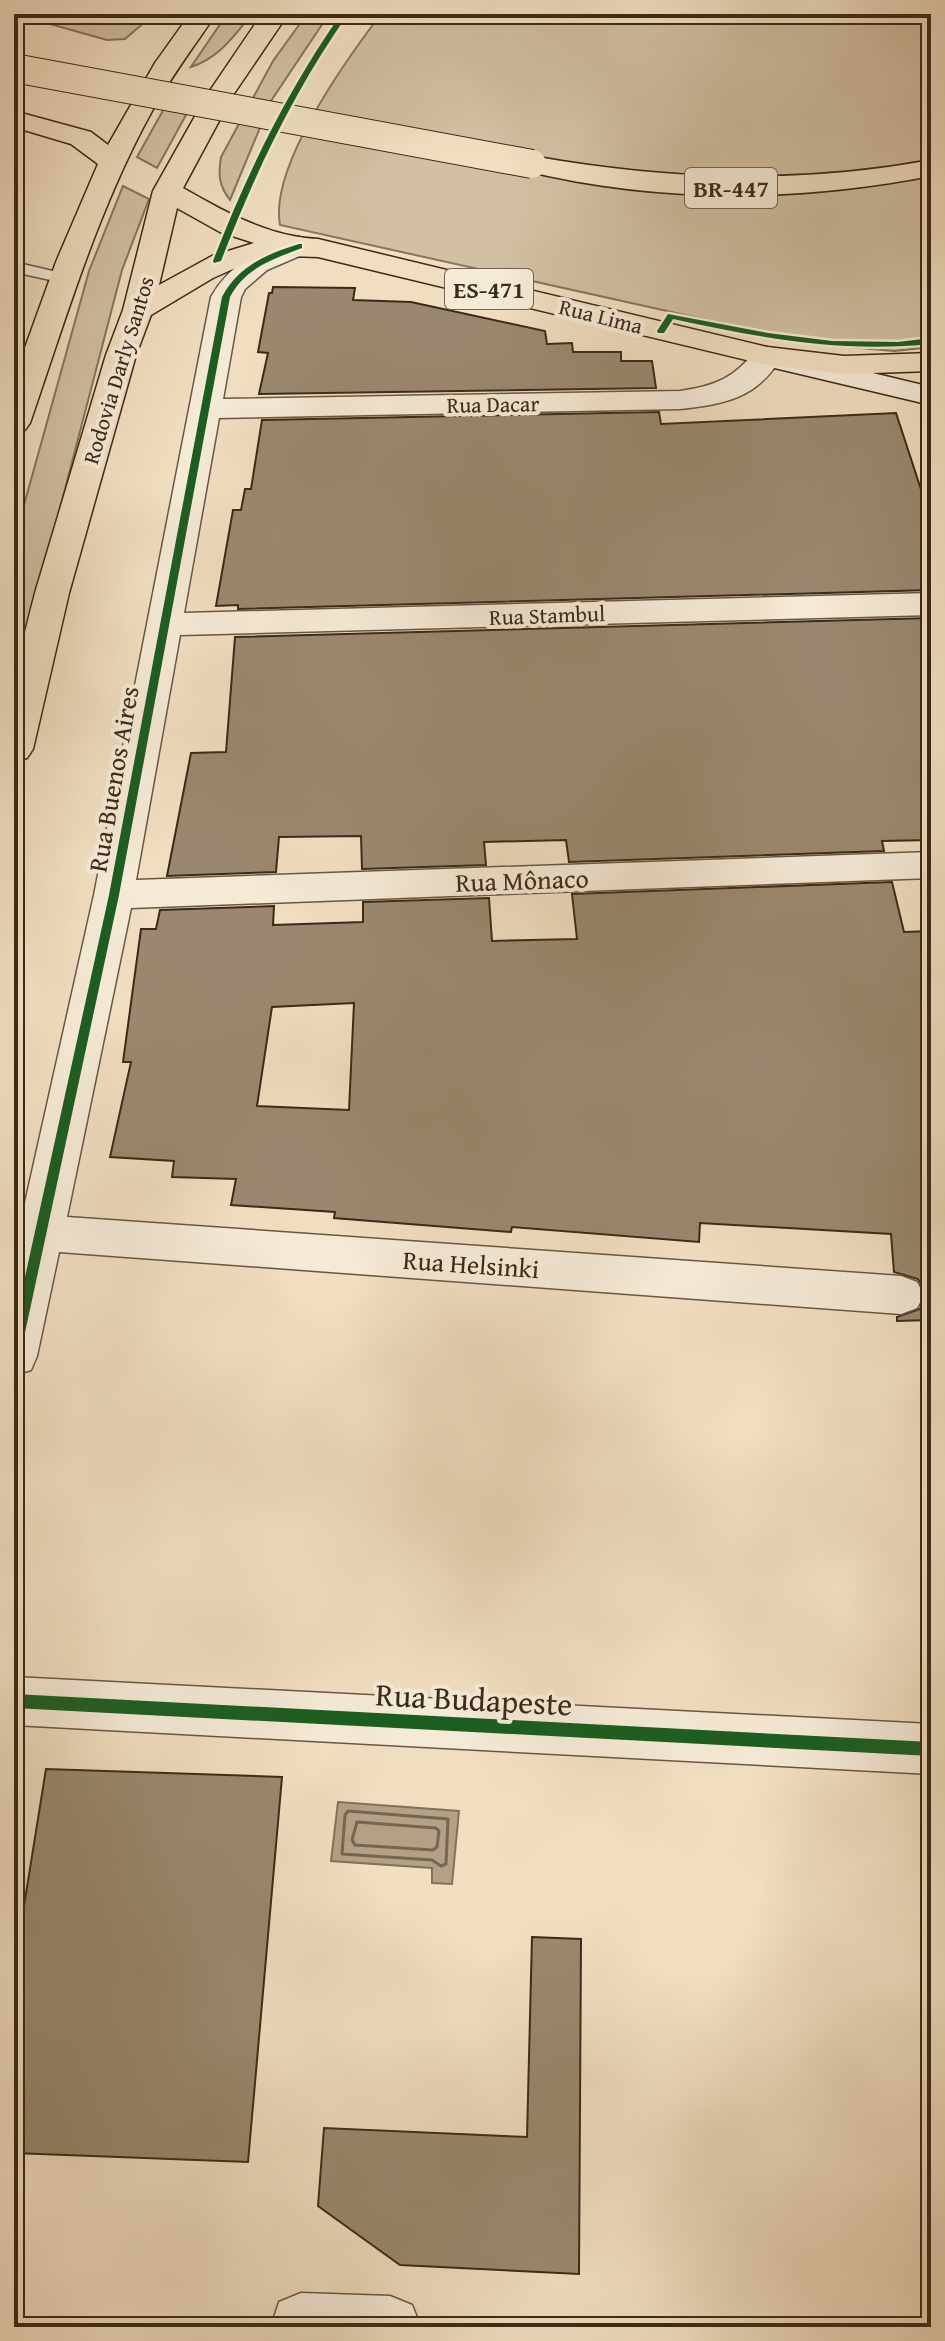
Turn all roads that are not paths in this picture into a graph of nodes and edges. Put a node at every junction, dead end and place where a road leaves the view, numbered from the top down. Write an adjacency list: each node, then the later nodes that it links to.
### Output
1 (203, 14): 5 (main road)
2 (275, 14): 7 (main road, Rodovia Darly Santos)
3 (14, 68): 6 (main road, BR-447, bridge)
4 (14, 119): 5 (main road)
5 (111, 160): 10 (main road)
6 (931, 168)
7 (167, 191): 8 (main road); 11 (main road, Rodovia Darly Santos)
8 (309, 247): 11 (main road); 13 (main road, Rua Lima / ES-471); 16 (street, Rua Buenos Aires)
9 (14, 267): 10 (lane)
10 (64, 278): 12 (main road)
11 (138, 310): 20 (main road, Rodovia Darly Santos)
12 (25, 356): 17 (main road)
13 (767, 356): 14 (main road, ES-471); 15 (street, Rua Lima); 16 (street, Rua Dacar)
14 (931, 362)
15 (931, 396)
16 (203, 409): 19 (street, Rua Buenos Aires)
17 (14, 423)
18 (931, 604): 19 (street, Rua Stambul)
19 (163, 625): 22 (street, Rua Buenos Aires)
20 (14, 749)
21 (931, 865): 22 (street, Rua Mônaco)
22 (114, 895): 23 (street, Rua Buenos Aires)
23 (40, 1233): 24 (street, Rua Helsinki); 25 (street, Rua Buenos Aires)
24 (901, 1295)
25 (14, 1356)
26 (14, 1701): 27 (street, Rua Budapeste)
27 (931, 1749)
28 (301, 2324): 29 (street)
29 (390, 2327)

